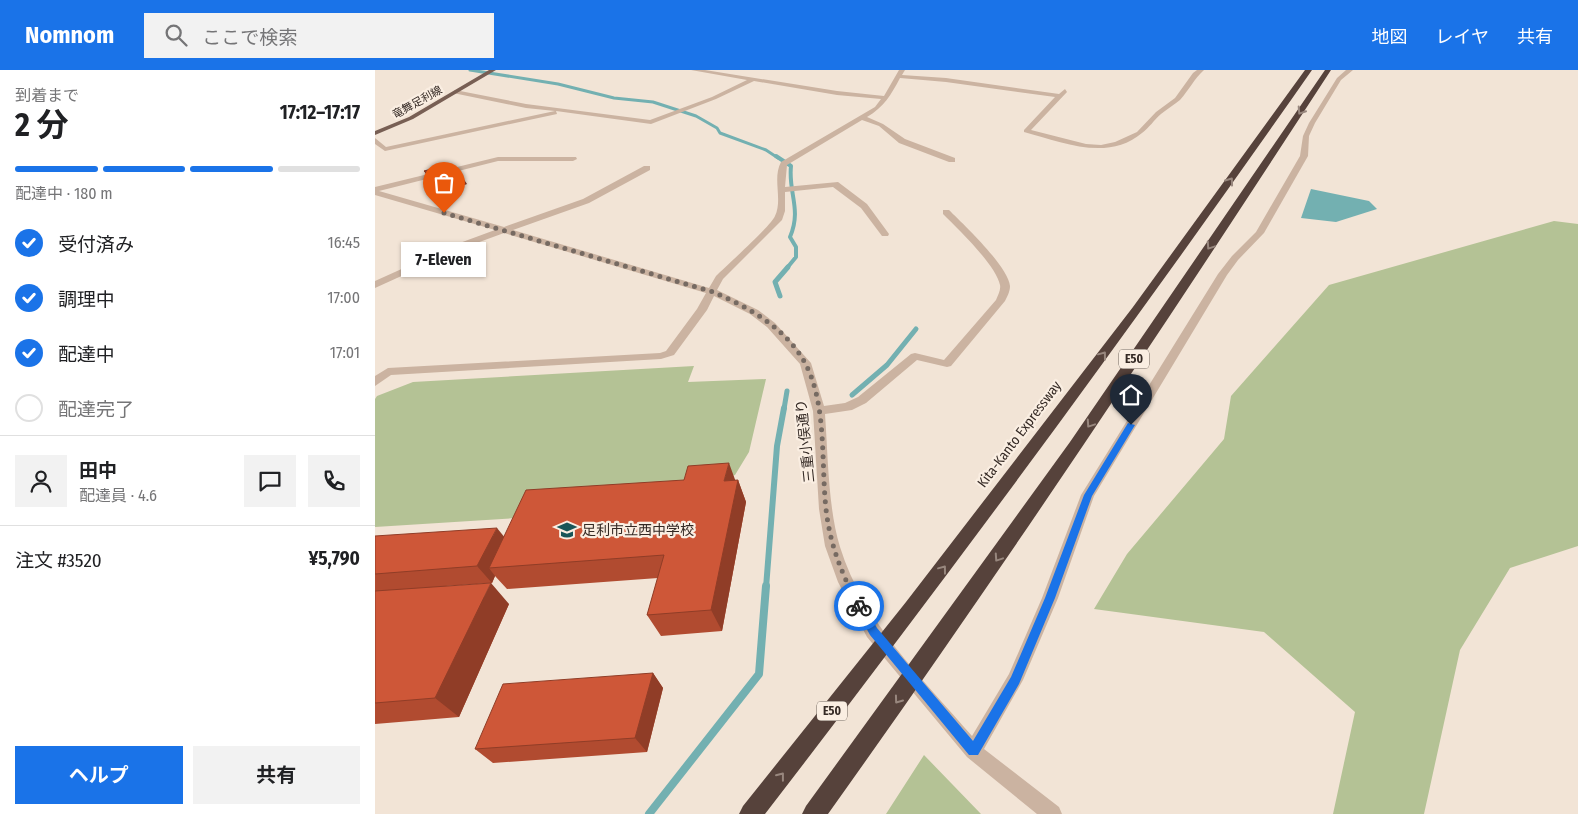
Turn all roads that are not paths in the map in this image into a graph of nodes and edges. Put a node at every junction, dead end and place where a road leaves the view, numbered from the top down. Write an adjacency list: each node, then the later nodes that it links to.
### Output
1 (493, 70): 10 (main road, 竜舞足利線)
2 (694, 70): 9 (street)
3 (901, 70): 8 (street)
4 (1201, 70): 8 (street)
5 (1309, 70): 29 (highway, Kita-Kanto Expressway / E50, one-way to 5)
6 (1327, 70): 30 (highway, E50, one-way to 30)
7 (1350, 70): 28 (street)
8 (897, 76): 11 (street)
9 (754, 79): 11 (street); 12 (street)
10 (455, 92): 12 (street); 14 (main road, 竜舞足利線)
11 (887, 98): 13 (street)
12 (561, 110): 15 (street)
13 (864, 118): 17 (street); 19 (street)
14 (375, 133)
15 (375, 140)
16 (573, 159): 20 (street)
17 (952, 160)
18 (647, 168): 22 (street)
19 (782, 190): 23 (street); 25 (street)
20 (375, 191): 22 (street, 三重小俣通り)
21 (946, 212): 27 (street)
22 (503, 231): 24 (street); 25 (street, 三重小俣通り)
23 (885, 234)
24 (375, 285)
25 (713, 292): 26 (street); 27 (street, 三重小俣通り)
26 (375, 382)
27 (819, 411): 28 (street, 三重小俣通り)
28 (973, 751): 31 (street, 三重小俣通り)
29 (751, 814)
30 (814, 814)
31 (1052, 814)

